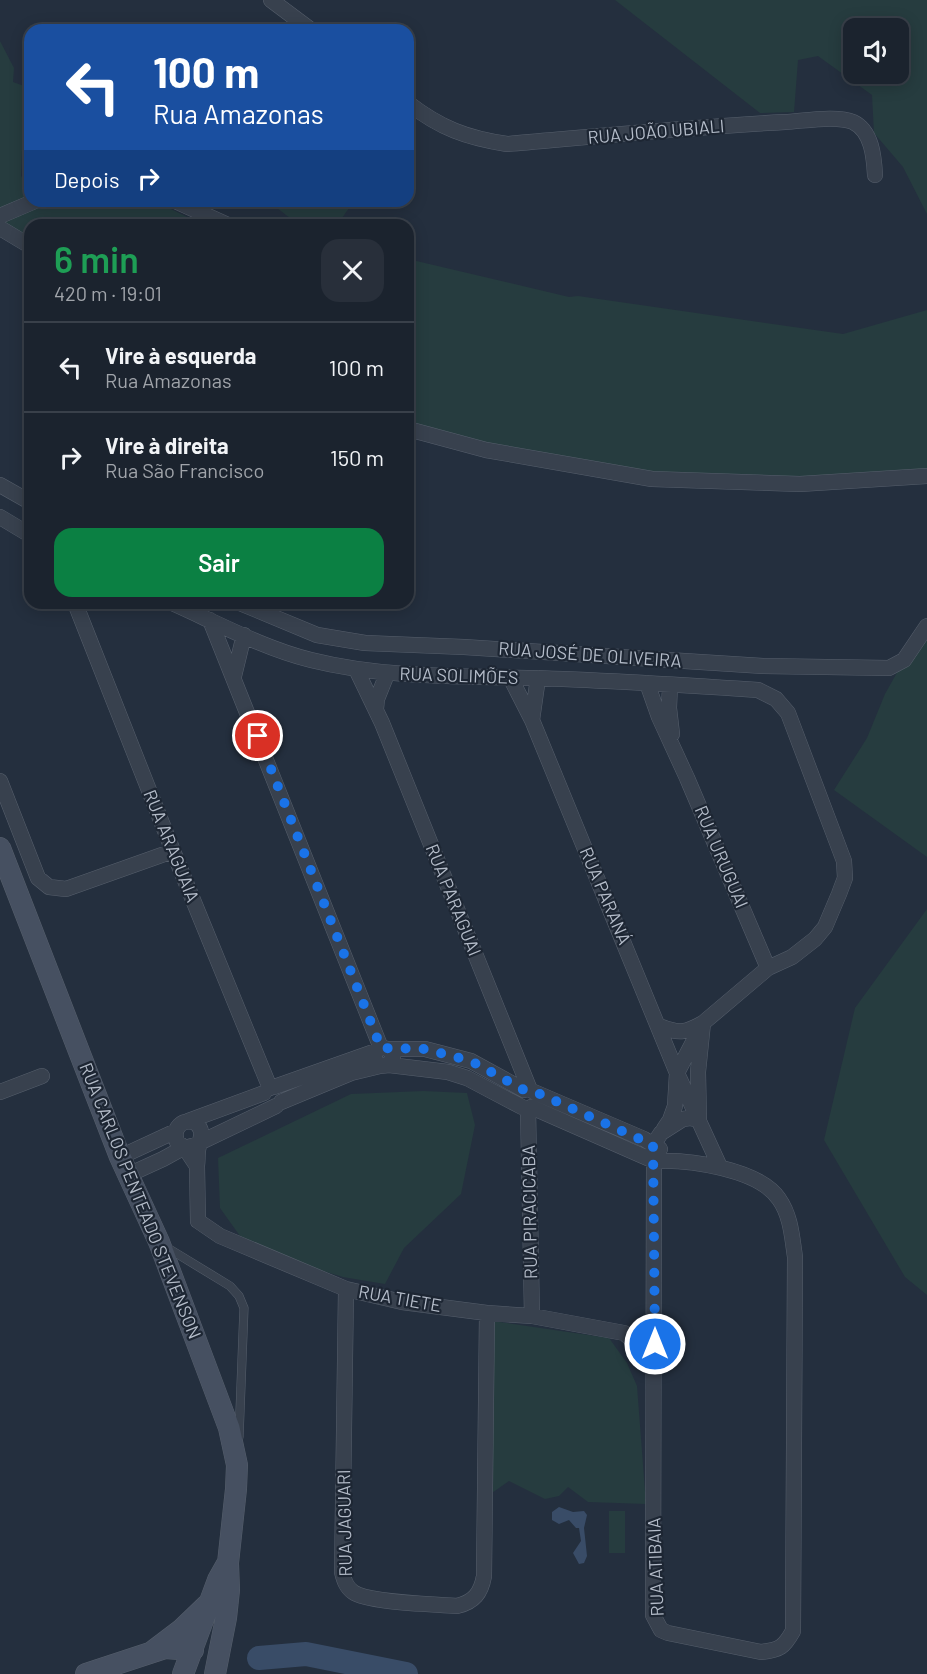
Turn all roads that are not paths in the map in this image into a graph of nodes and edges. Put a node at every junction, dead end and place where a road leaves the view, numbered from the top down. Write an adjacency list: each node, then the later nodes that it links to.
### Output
1 (271, 0): 2 (street)
2 (303, 24)
3 (414, 108): 4 (street, RUA JOÃO UBIALI)
4 (875, 175)
5 (24, 206): 7 (street)
6 (188, 207): 8 (street)
7 (0, 216)
8 (215, 219)
9 (0, 228): 10 (street)
10 (24, 242)
11 (414, 431): 12 (street)
12 (927, 476)
13 (0, 485): 14 (street)
14 (24, 499)
15 (0, 517): 16 (street)
16 (24, 531)
17 (77, 609): 35 (street, RUA ARAGUAIA)
18 (185, 609): 20 (street, RUA SOLIMÕES)
19 (254, 609): 21 (street, RUA JOSÉ DE OLIVEIRA)
20 (210, 620): 22 (street, RUA SOLIMÕES); 25 (street)
21 (927, 626)
22 (244, 635): 23 (street, RUA SOLIMÕES); 25 (street)
23 (356, 669): 24 (street, RUA SOLIMÕES); 30 (street, RUA PARAGUAI)
24 (387, 674): 26 (street, RUA SOLIMÕES); 30 (street)
25 (234, 676): 39 (street)
26 (510, 677): 27 (street, RUA SOLIMÕES); 31 (street, RUA PARANÁ)
27 (538, 678): 28 (street, RUA SOLIMÕES); 31 (street)
28 (647, 683): 29 (street, RUA SOLIMÕES); 32 (street, RUA URUGUAI)
29 (670, 685): 32 (street, RUA URUGUAI); 36 (street, RUA SOLIMÕES)
30 (376, 709): 45 (street, RUA PARAGUAI)
31 (532, 720): 38 (street, RUA PARANÁ)
32 (673, 746): 36 (street, RUA URUGUAI)
33 (0, 781): 35 (street)
34 (0, 848): 53 (street, RUA CARLOS PENTEADO STEVENSON)
35 (173, 851): 43 (street, RUA ARAGUAIA)
36 (768, 968): 37 (street)
37 (703, 1023): 38 (street); 41 (street); 47 (street)
38 (659, 1026): 41 (street, RUA PARANÁ)
39 (382, 1049): 40 (street); 43 (street); 45 (street)
40 (385, 1066): 45 (street); 46 (street)
41 (677, 1073): 47 (street, RUA PARANÁ); 49 (street, RUA PARANÁ)
42 (42, 1076): 44 (street)
43 (269, 1089): 46 (street, RUA ARAGUAIA); 48 (street)
44 (0, 1092)
45 (528, 1099): 49 (street); 52 (street); 58 (street, RUA PIRACICABA)
46 (278, 1104): 50 (street)
47 (699, 1120): 49 (street); 54 (street, RUA PARANÁ)
48 (182, 1126): 50 (street); 50 (street); 53 (street)
49 (657, 1139): 51 (street); 52 (street, RUA ATIBAIA)
50 (192, 1145): 53 (street); 56 (street, RUA TIETE)
51 (674, 1160): 52 (street); 54 (street)
52 (654, 1161): 59 (street, RUA ATIBAIA)
53 (124, 1166): 55 (street, RUA CARLOS PENTEADO STEVENSON)
54 (720, 1167): 59 (street, RUA ATIBAIA)
55 (159, 1242): 60 (street, RUA CARLOS PENTEADO STEVENSON); 60 (lane)
56 (346, 1289): 57 (street, RUA TIETE); 57 (street, RUA JAGUARI)
57 (488, 1313): 58 (street, RUA TIETE)
58 (532, 1316): 59 (street, RUA TIETE)
59 (655, 1367)
60 (237, 1465): 61 (street, RUA CARLOS PENTEADO STEVENSON)
61 (228, 1563): 62 (street, RUA CARLOS PENTEADO STEVENSON); 67 (street, RUA CARLOS PENTEADO STEVENSON)
62 (209, 1603): 63 (street, RUA CARLOS PENTEADO STEVENSON); 64 (street)
63 (193, 1650): 64 (street); 66 (street, RUA CARLOS PENTEADO STEVENSON); 67 (street)
64 (151, 1652): 65 (street)
65 (86, 1674)
66 (183, 1674)
67 (215, 1674)

